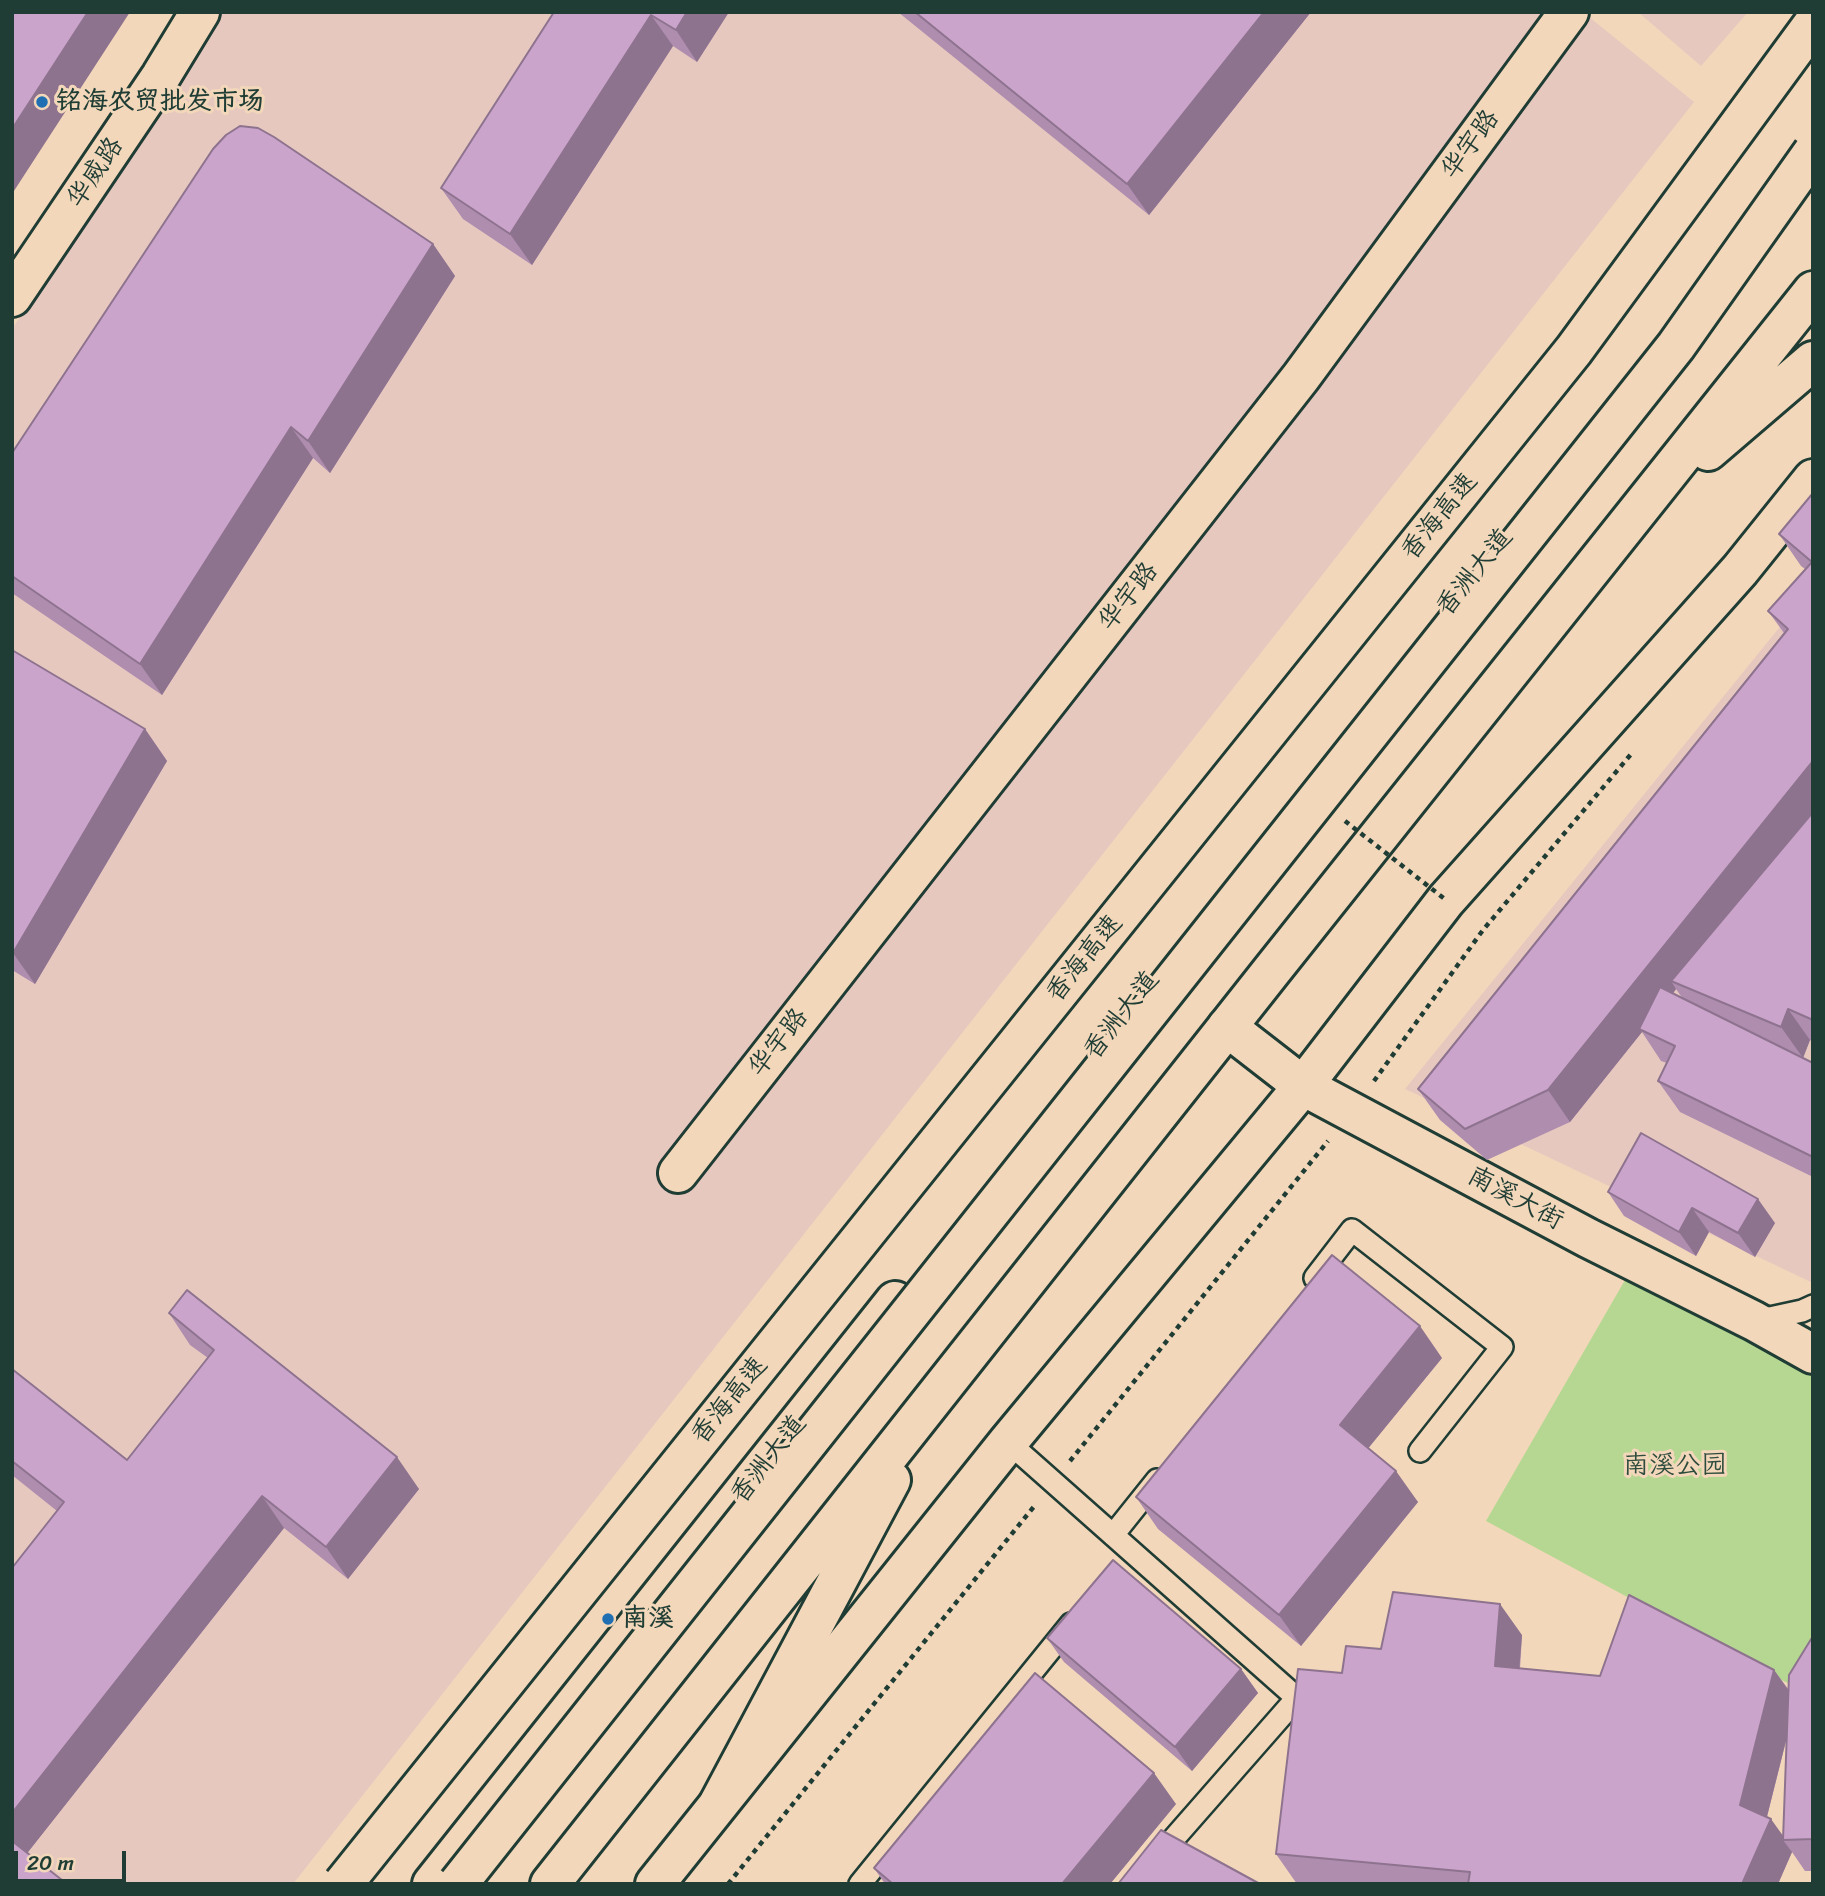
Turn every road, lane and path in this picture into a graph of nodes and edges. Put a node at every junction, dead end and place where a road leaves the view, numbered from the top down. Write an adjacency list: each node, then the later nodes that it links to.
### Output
1 (200, 12): 6 (main road, 华威路)
2 (1569, 12): 14 (main road, 华宇路)
3 (1813, 24): 27 (main road, 香海高速, bridge)
4 (1813, 151): 28 (main road, 香洲大道); 29 (main road, bridge)
5 (1813, 291): 9 (main road)
6 (12, 298)
7 (1813, 361): 9 (main road)
8 (1813, 479): 12 (main road)
9 (1637, 512): 11 (main road)
10 (1635, 750): 13 (path)
11 (1227, 1027): 12 (main road, 南溪大街); 19 (main road)
12 (1303, 1086): 13 (main road, 南溪大街); 20 (main road)
13 (1352, 1112): 17 (main road, 南溪大街); 23 (path)
14 (678, 1172)
15 (1301, 1296): 21 (lane)
16 (1813, 1306): 17 (lane)
17 (1754, 1321): 18 (main road, 南溪大街)
18 (1813, 1354)
19 (938, 1394): 26 (main road); 30 (main road)
20 (1008, 1441): 23 (lane); 26 (main road)
21 (1420, 1451)
22 (1173, 1459): 24 (lane)
23 (1054, 1482): 24 (lane); 32 (path)
24 (1113, 1535): 34 (lane)
25 (1087, 1604): 33 (lane)
26 (719, 1803): 31 (main road)
27 (343, 1884)
28 (432, 1884)
29 (458, 1884)
30 (550, 1884)
31 (655, 1884)
32 (728, 1884)
33 (860, 1884)
34 (1134, 1884)

